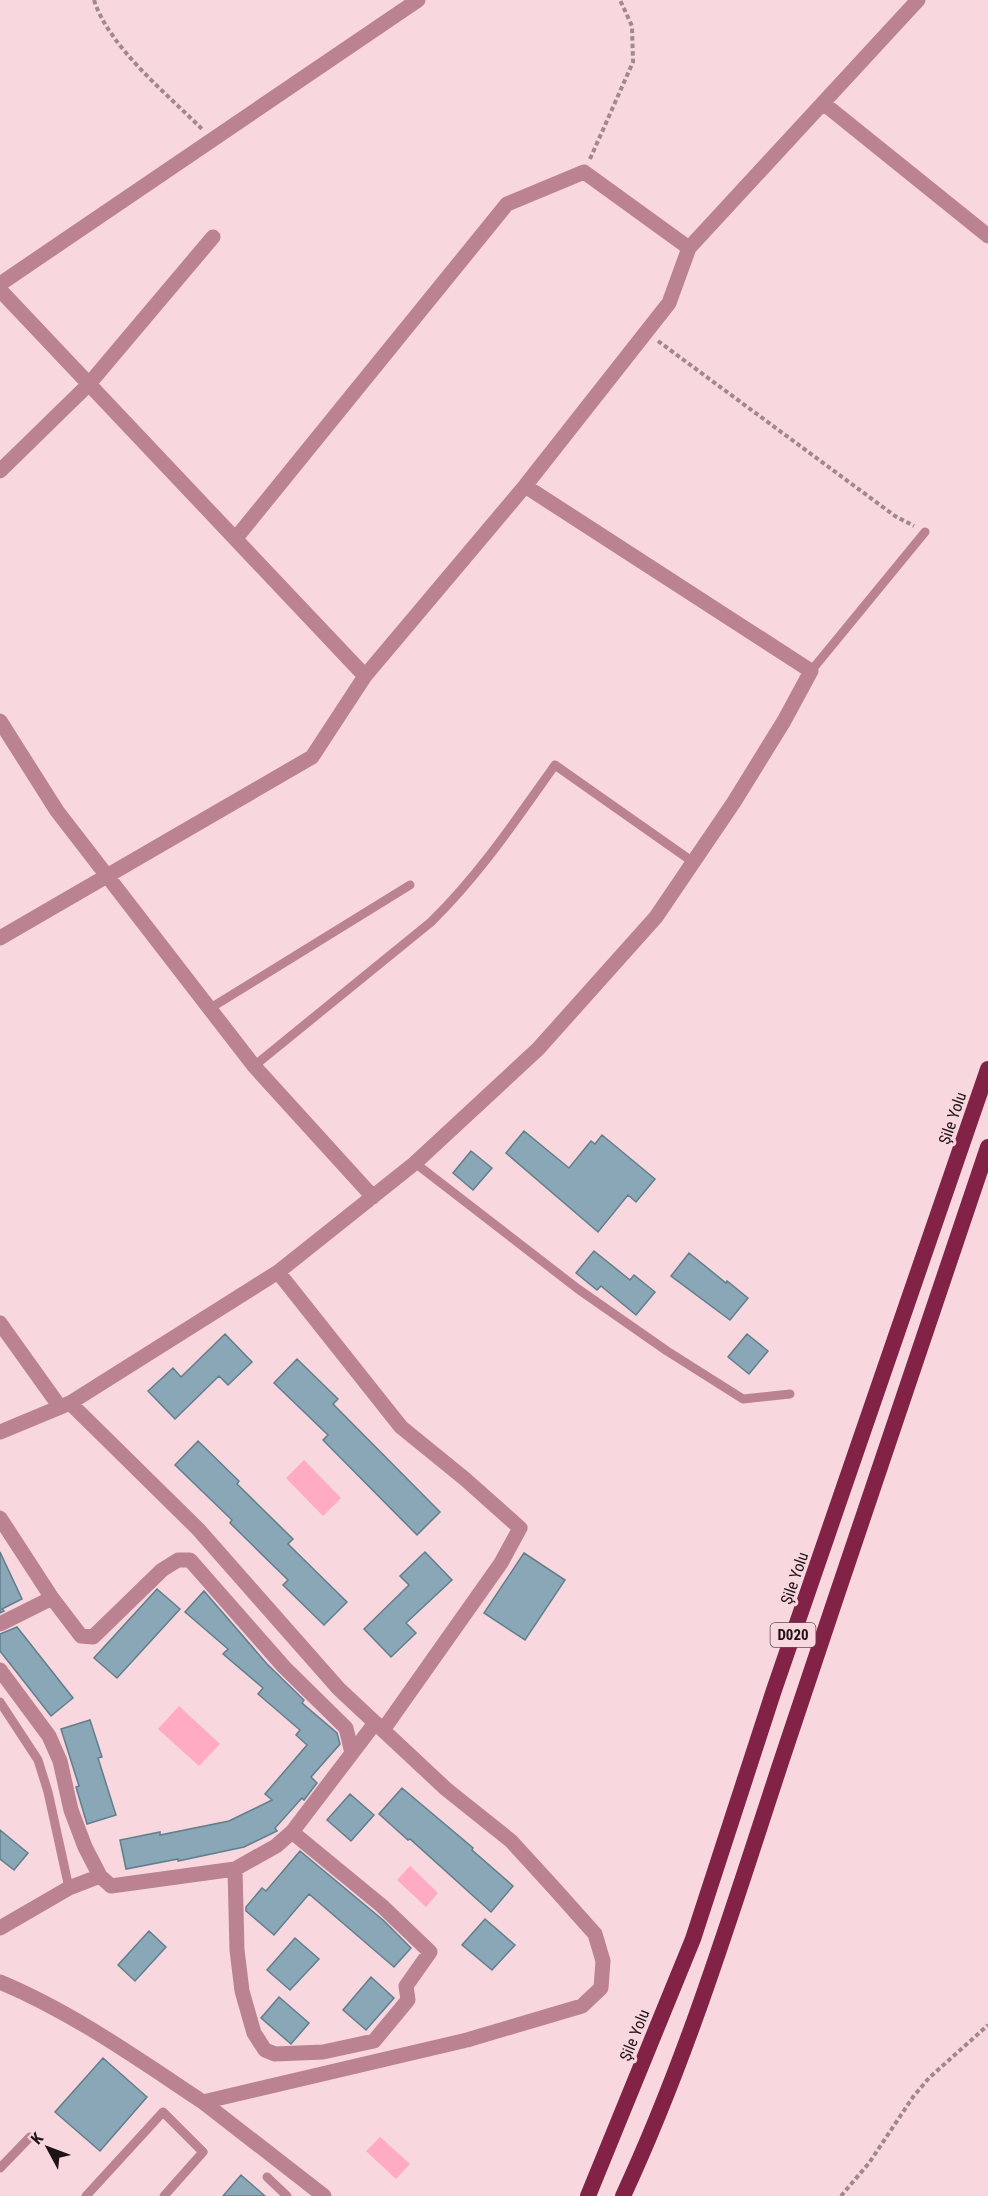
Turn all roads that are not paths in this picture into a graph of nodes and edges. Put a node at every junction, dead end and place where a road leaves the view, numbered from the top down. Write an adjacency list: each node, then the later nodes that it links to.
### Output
1 (418, 0): 7 (street)
2 (918, 0): 3 (street)
3 (823, 103): 4 (street); 6 (street)
4 (988, 236)
5 (213, 237): 9 (street)
6 (689, 248): 11 (street); 13 (street)
7 (0, 284)
8 (0, 290): 9 (street)
9 (89, 384): 10 (street); 13 (street)
10 (0, 471)
11 (525, 486): 14 (street); 15 (street)
12 (925, 532): 14 (lane)
13 (236, 538): 15 (street)
14 (811, 671): 17 (street)
15 (365, 676): 18 (street)
16 (0, 721): 18 (street)
17 (693, 862): 22 (lane); 25 (street)
18 (106, 876): 20 (street); 21 (street)
19 (410, 885): 21 (lane)
20 (0, 938)
21 (209, 1009): 22 (street)
22 (254, 1066): 26 (street)
23 (988, 1069): 53 (highway, Şile Yolu / D020)
24 (988, 1147): 54 (highway, D020)
25 (415, 1163): 26 (street); 29 (lane)
26 (373, 1197): 27 (street)
27 (278, 1272): 30 (street); 37 (street)
28 (0, 1323): 30 (street)
29 (790, 1394)
30 (65, 1405): 31 (street); 37 (street)
31 (0, 1432)
32 (0, 1518): 33 (street)
33 (52, 1598): 34 (street); 38 (street)
34 (0, 1624)
35 (0, 1670): 41 (street)
36 (0, 1702): 42 (lane)
37 (379, 1727): 38 (street); 45 (street)
38 (352, 1753): 39 (street)
39 (292, 1832): 40 (street); 40 (street)
40 (235, 1869): 41 (street)
41 (100, 1876): 42 (street)
42 (69, 1888): 43 (street)
43 (0, 1928)
44 (0, 1982): 45 (street)
45 (203, 2102): 52 (street)
46 (30, 2137): 47 (lane)
47 (0, 2168)
48 (267, 2177): 51 (lane)
49 (86, 2196): 50 (lane)
50 (164, 2196)
51 (287, 2196)
52 (324, 2196)
53 (588, 2196)
54 (623, 2196)

